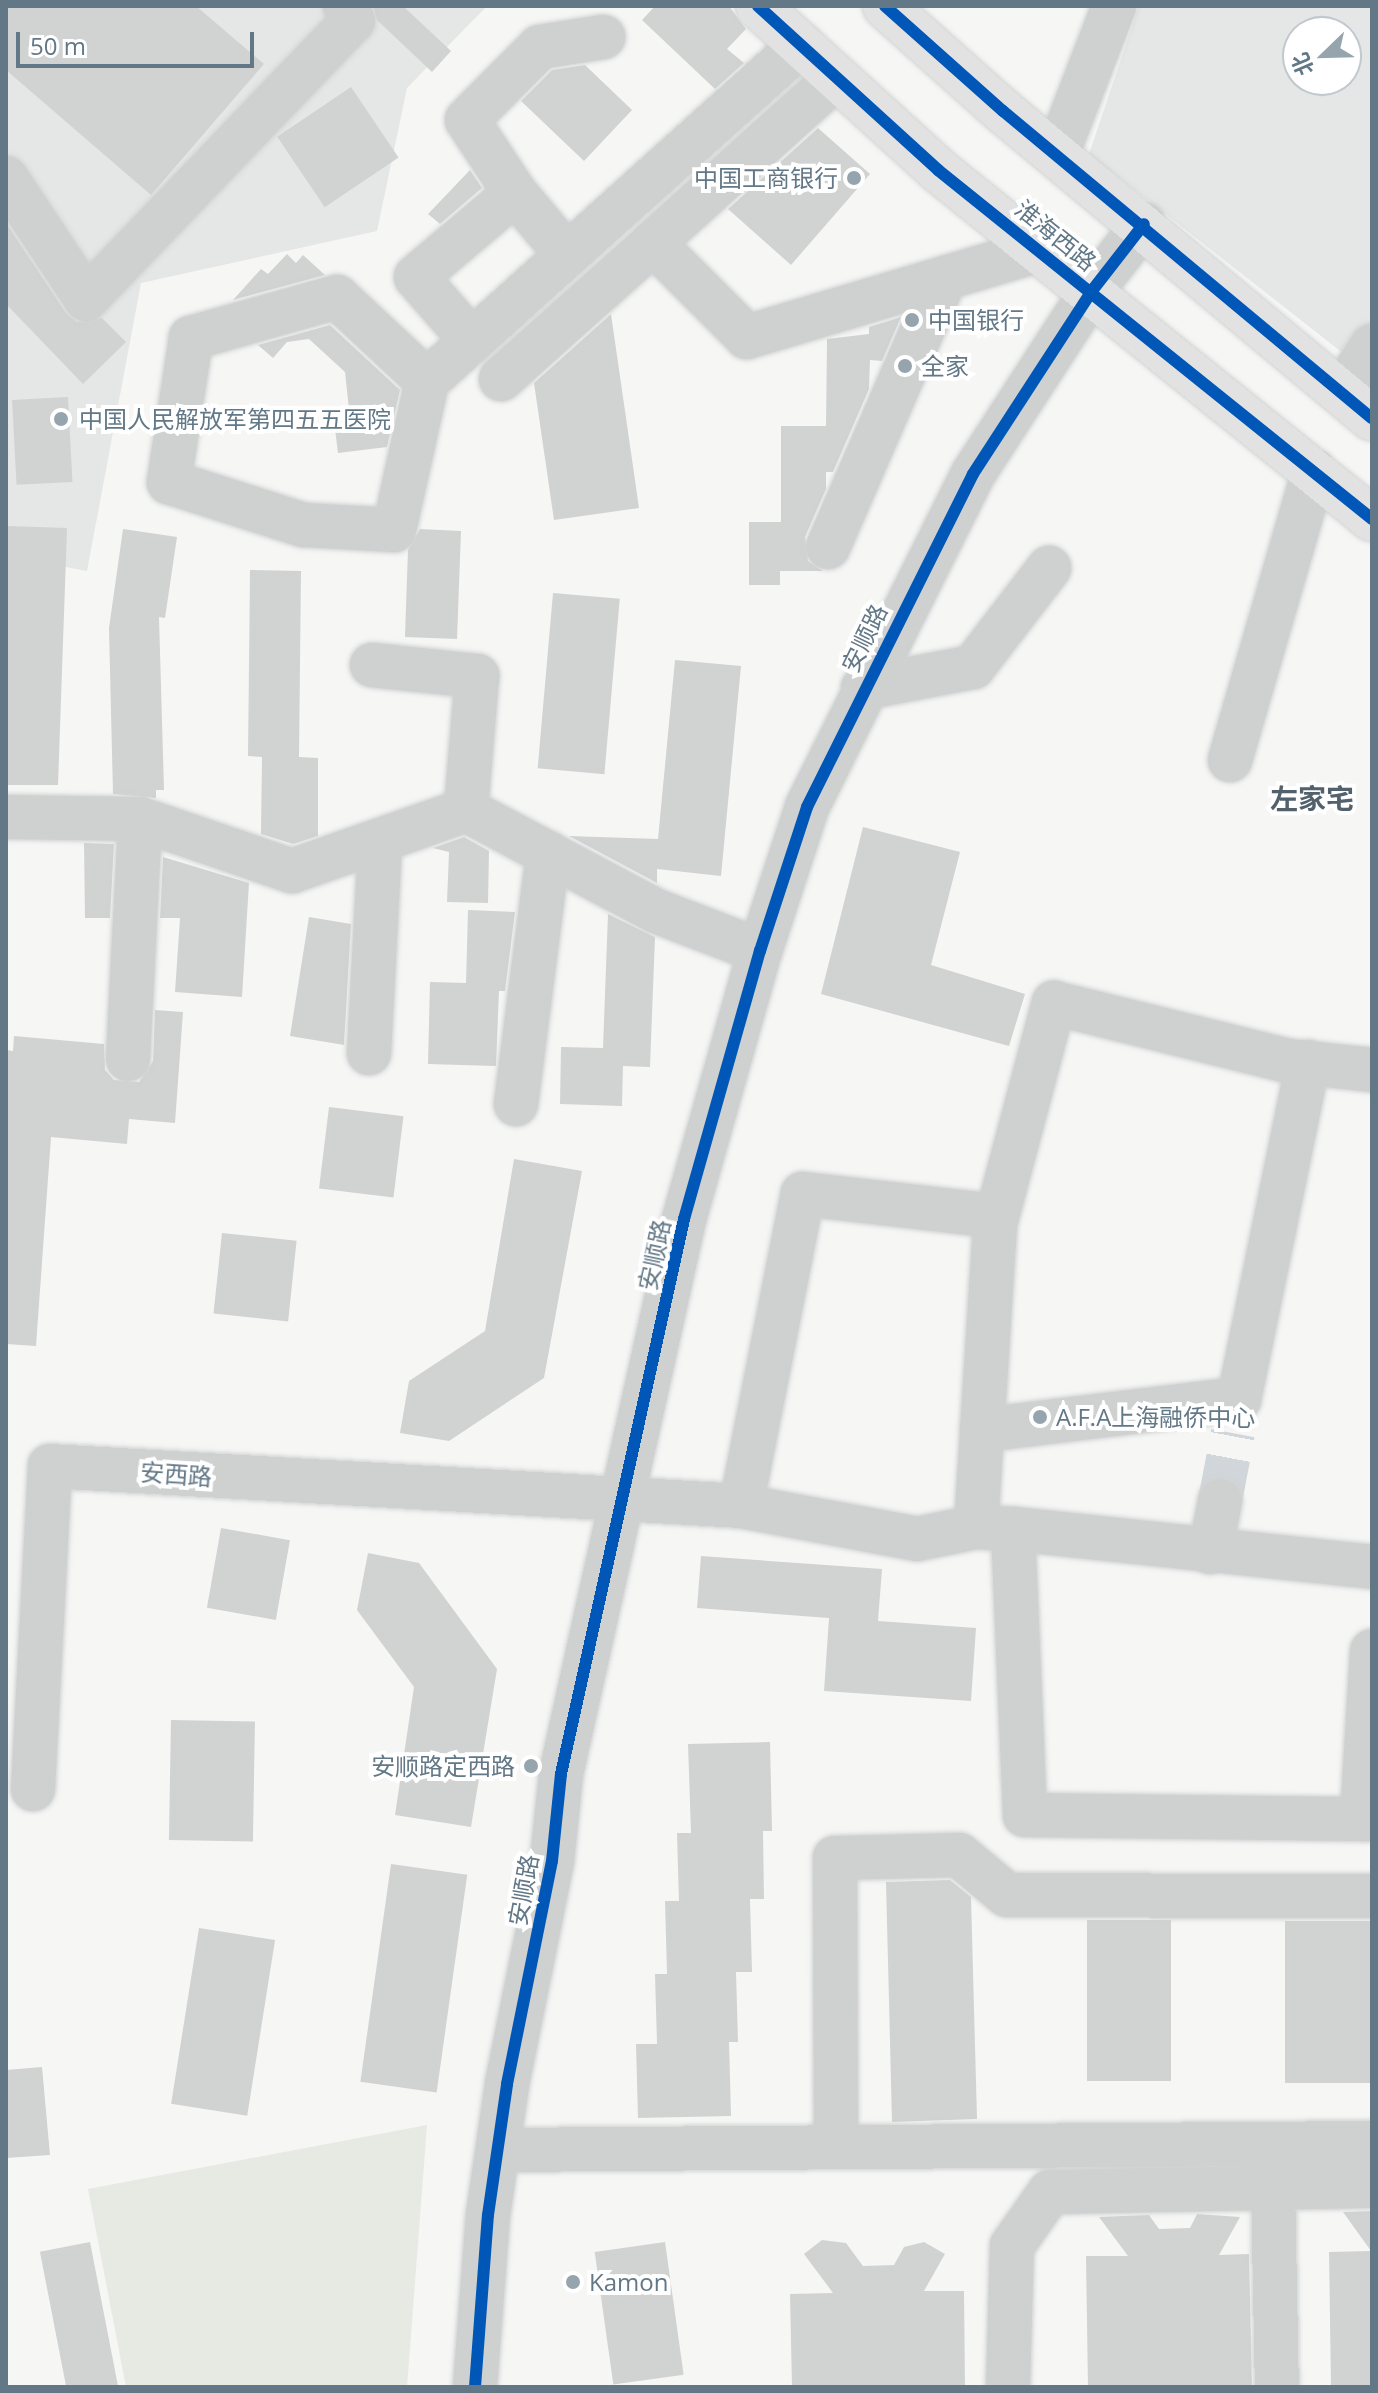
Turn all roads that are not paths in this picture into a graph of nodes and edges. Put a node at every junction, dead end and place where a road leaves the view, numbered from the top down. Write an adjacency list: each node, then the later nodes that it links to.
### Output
1 (345, 6): 9 (street)
2 (758, 6): 6 (main road, 淮海西路)
3 (885, 6): 8 (main road)
4 (1114, 6): 8 (street)
5 (603, 37): 10 (street)
6 (801, 45): 7 (main road, 淮海西路); 14 (street)
7 (836, 78): 12 (street); 13 (main road, 淮海西路)
8 (1057, 154): 11 (main road)
9 (6, 178)
10 (515, 193): 14 (street); 17 (street)
11 (1144, 224): 16 (street, 安顺路); 21 (main road)
12 (653, 243): 15 (street); 19 (street)
13 (1039, 250): 15 (street); 16 (main road, 淮海西路)
14 (567, 255): 17 (street)
15 (945, 278): 24 (street)
16 (1091, 292): 22 (main road, 淮海西路); 27 (street, 安顺路)
17 (472, 341): 20 (street)
18 (1372, 346): 21 (street)
19 (501, 379)
20 (427, 381): 20 (street)
21 (1357, 405)
22 (1314, 471): 23 (main road, 淮海西路); 28 (street)
23 (1372, 519)
24 (828, 547)
25 (1049, 568): 27 (street)
26 (372, 665): 29 (street)
27 (863, 688): 34 (street, 安顺路)
28 (1230, 760)
29 (466, 810): 32 (street); 33 (street)
30 (6, 817): 31 (street)
31 (140, 819): 32 (street); 36 (street)
32 (380, 841): 35 (street)
33 (548, 853): 34 (street); 39 (street)
34 (760, 951): 43 (street, 安顺路)
35 (369, 1053)
36 (128, 1059)
37 (1308, 1062): 38 (street); 40 (street); 41 (street)
38 (1372, 1070)
39 (516, 1104)
40 (997, 1216): 41 (street); 44 (street)
41 (982, 1430): 45 (street)
42 (1220, 1501): 46 (street)
43 (626, 1502): 44 (street); 49 (street, 安西路); 54 (street, 安顺路)
44 (741, 1506): 45 (street)
45 (995, 1528): 46 (street); 50 (street)
46 (1210, 1552): 47 (street)
47 (1372, 1567)
48 (1372, 1651): 50 (street)
49 (33, 1789)
50 (1367, 1819)
51 (1372, 1896): 53 (street)
52 (1372, 2143): 53 (street)
53 (836, 2147): 54 (street)
54 (498, 2150): 57 (street, 安顺路)
55 (1273, 2185): 56 (street); 58 (street); 59 (street)
56 (1372, 2186)
57 (475, 2387)
58 (1008, 2387)
59 (1277, 2387)

